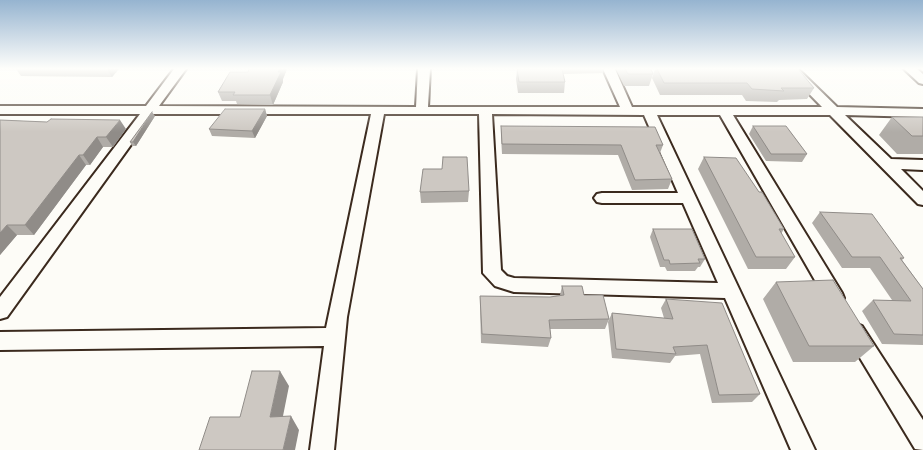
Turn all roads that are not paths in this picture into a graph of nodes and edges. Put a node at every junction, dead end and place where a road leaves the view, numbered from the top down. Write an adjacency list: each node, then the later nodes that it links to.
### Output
1 (164, 90): 5 (street)
2 (423, 90): 8 (street)
3 (618, 90): 10 (street)
4 (812, 90): 13 (street)
5 (150, 108): 6 (street); 7 (street); 22 (street)
6 (6, 109): 15 (street)
7 (379, 109): 8 (street); 23 (street)
8 (422, 110): 9 (street)
9 (485, 110): 10 (street); 21 (street)
10 (628, 111): 11 (street)
11 (649, 111): 12 (street); 19 (street)
12 (724, 111): 13 (street); 25 (street)
13 (834, 111): 14 (street); 16 (street)
14 (923, 113)
15 (0, 120)
16 (888, 164): 17 (street); 20 (street)
17 (923, 164)
18 (602, 198): 19 (street)
19 (689, 198): 21 (street)
20 (923, 200)
21 (732, 291): 27 (street)
22 (0, 311)
23 (334, 337): 24 (street); 26 (street)
24 (0, 341)
25 (923, 441)
26 (322, 450)
27 (802, 450)

